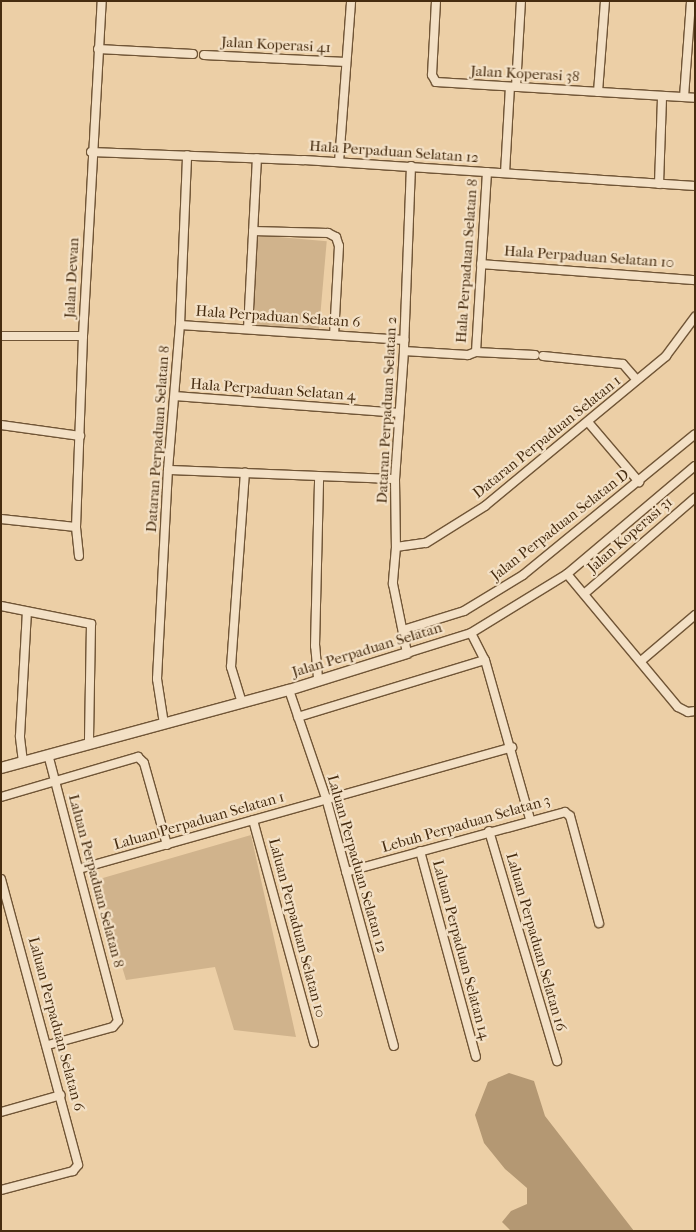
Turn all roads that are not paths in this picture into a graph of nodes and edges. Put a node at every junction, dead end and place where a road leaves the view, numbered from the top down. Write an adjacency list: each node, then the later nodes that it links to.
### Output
1 (102, 1): 7 (street, Jalan Dewan)
2 (351, 1): 10 (street)
3 (436, 1): 11 (street, Jalan Koperasi 38)
4 (521, 1): 11 (street)
5 (605, 1): 12 (street)
6 (691, 1): 14 (street)
7 (98, 49): 8 (street); 16 (street, Jalan Dewan)
8 (193, 54)
9 (204, 55): 10 (street, Jalan Koperasi 41)
10 (346, 62): 19 (street)
11 (513, 87): 12 (street, Jalan Koperasi 38); 22 (street)
12 (598, 92): 13 (street, Jalan Koperasi 38)
13 (662, 96): 14 (street, Jalan Koperasi 38); 23 (street)
14 (684, 98): 15 (street, Jalan Koperasi 38)
15 (695, 98)
16 (91, 152): 17 (street, Hala Perpaduan Selatan 12); 33 (street, Jalan Dewan)
17 (187, 155): 18 (street, Hala Perpaduan Selatan 12); 29 (street, Dataran Perpaduan Selatan 8)
18 (257, 158): 19 (street, Hala Perpaduan Selatan 12); 25 (street)
19 (339, 162): 20 (street, Hala Perpaduan Selatan 12)
20 (410, 166): 21 (street, Hala Perpaduan Selatan 12); 34 (street, Dataran Perpaduan Selatan 2)
21 (487, 172): 22 (street, Hala Perpaduan Selatan 12); 26 (street, Hala Perpaduan Selatan 8)
22 (505, 173): 23 (street, Hala Perpaduan Selatan 12)
23 (659, 184): 24 (street, Hala Perpaduan Selatan 12)
24 (695, 186)
25 (253, 231): 30 (street); 31 (street)
26 (481, 264): 27 (street, Hala Perpaduan Selatan 10); 36 (street, Hala Perpaduan Selatan 8)
27 (695, 280)
28 (695, 317): 37 (street, Dataran Perpaduan Selatan 1)
29 (180, 325): 30 (street, Hala Perpaduan Selatan 6); 38 (street, Dataran Perpaduan Selatan 8)
30 (248, 329): 31 (street, Hala Perpaduan Selatan 6)
31 (334, 335): 34 (street, Hala Perpaduan Selatan 6)
32 (1, 336): 33 (street)
33 (83, 336): 43 (street, Jalan Dewan)
34 (404, 340): 35 (street, Dataran Perpaduan Selatan 2)
35 (404, 352): 36 (street); 39 (street, Dataran Perpaduan Selatan 2)
36 (476, 352): 37 (street, Hala Perpaduan Selatan 8)
37 (637, 380): 40 (street, Dataran Perpaduan Selatan 1)
38 (175, 396): 39 (street, Hala Perpaduan Selatan 4); 45 (street, Dataran Perpaduan Selatan 8)
39 (399, 413): 48 (street, Dataran Perpaduan Selatan 2)
40 (588, 422): 49 (street); 53 (street, Dataran Perpaduan Selatan 1)
41 (1, 425): 43 (street)
42 (695, 434): 49 (street, Jalan Perpaduan Selatan D)
43 (80, 436): 52 (street, Jalan Dewan)
44 (695, 466): 55 (street, Jalan Perpaduan Selatan)
45 (168, 470): 46 (street); 70 (street, Dataran Perpaduan Selatan 8)
46 (245, 473): 47 (street); 67 (street)
47 (320, 478): 48 (street); 65 (street)
48 (394, 479): 53 (street, Dataran Perpaduan Selatan 2)
49 (639, 482): 60 (street, Jalan Perpaduan Selatan D)
50 (695, 498): 56 (street, Jalan Koperasi 31)
51 (1, 519): 52 (street)
52 (76, 527): 54 (street, Jalan Dewan)
53 (396, 548): 60 (street, Dataran Perpaduan Selatan 2)
54 (79, 556)
55 (567, 574): 56 (street); 61 (street, Jalan Perpaduan Selatan)
56 (584, 594): 64 (street)
57 (1, 606): 58 (street)
58 (28, 612): 71 (street); 74 (street)
59 (695, 615): 64 (street)
60 (403, 630): 62 (street, Dataran Perpaduan Selatan 2)
61 (471, 633): 62 (street, Jalan Perpaduan Selatan); 63 (street)
62 (406, 653): 65 (street, Jalan Perpaduan Selatan)
63 (485, 660): 69 (street); 72 (street)
64 (641, 661): 68 (street)
65 (318, 678): 66 (street, Jalan Perpaduan Selatan)
66 (289, 690): 67 (street, Jalan Perpaduan Selatan); 69 (street, Laluan Perpaduan Selatan 12)
67 (242, 703): 70 (street, Jalan Perpaduan Selatan)
68 (695, 711)
69 (298, 717): 78 (street, Laluan Perpaduan Selatan 12)
70 (164, 724): 71 (street, Jalan Perpaduan Selatan)
71 (89, 744): 73 (street, Jalan Perpaduan Selatan)
72 (512, 747): 78 (street, Laluan Perpaduan Selatan 1); 79 (street)
73 (48, 755): 74 (street, Jalan Perpaduan Selatan); 76 (street, Laluan Perpaduan Selatan 8)
74 (23, 762): 75 (street, Jalan Perpaduan Selatan)
75 (1, 768)
76 (54, 782): 77 (street); 82 (street); 84 (street, Laluan Perpaduan Selatan 8)
77 (1, 797)
78 (326, 798): 80 (street, Laluan Perpaduan Selatan 1); 85 (street, Laluan Perpaduan Selatan 12)
79 (530, 819): 81 (street, Lebuh Perpaduan Selatan 3); 87 (street, Lebuh Perpaduan Selatan 3)
80 (253, 820): 82 (street, Laluan Perpaduan Selatan 1); 88 (street, Laluan Perpaduan Selatan 10)
81 (489, 831): 83 (street, Lebuh Perpaduan Selatan 3); 92 (street, Laluan Perpaduan Selatan 16)
82 (167, 845): 84 (street, Laluan Perpaduan Selatan 1)
83 (420, 852): 85 (street, Lebuh Perpaduan Selatan 3); 91 (street, Laluan Perpaduan Selatan 14)
84 (79, 869): 89 (street, Laluan Perpaduan Selatan 8)
85 (346, 872): 90 (street, Laluan Perpaduan Selatan 12)
86 (1, 879): 89 (street, Laluan Perpaduan Selatan 6)
87 (598, 923)
88 (314, 1043)
89 (48, 1045): 93 (street, Laluan Perpaduan Selatan 6)
90 (394, 1046)
91 (476, 1057)
92 (557, 1061)
93 (61, 1095): 94 (street); 95 (street, Laluan Perpaduan Selatan 6)
94 (1, 1112)
95 (1, 1190)

